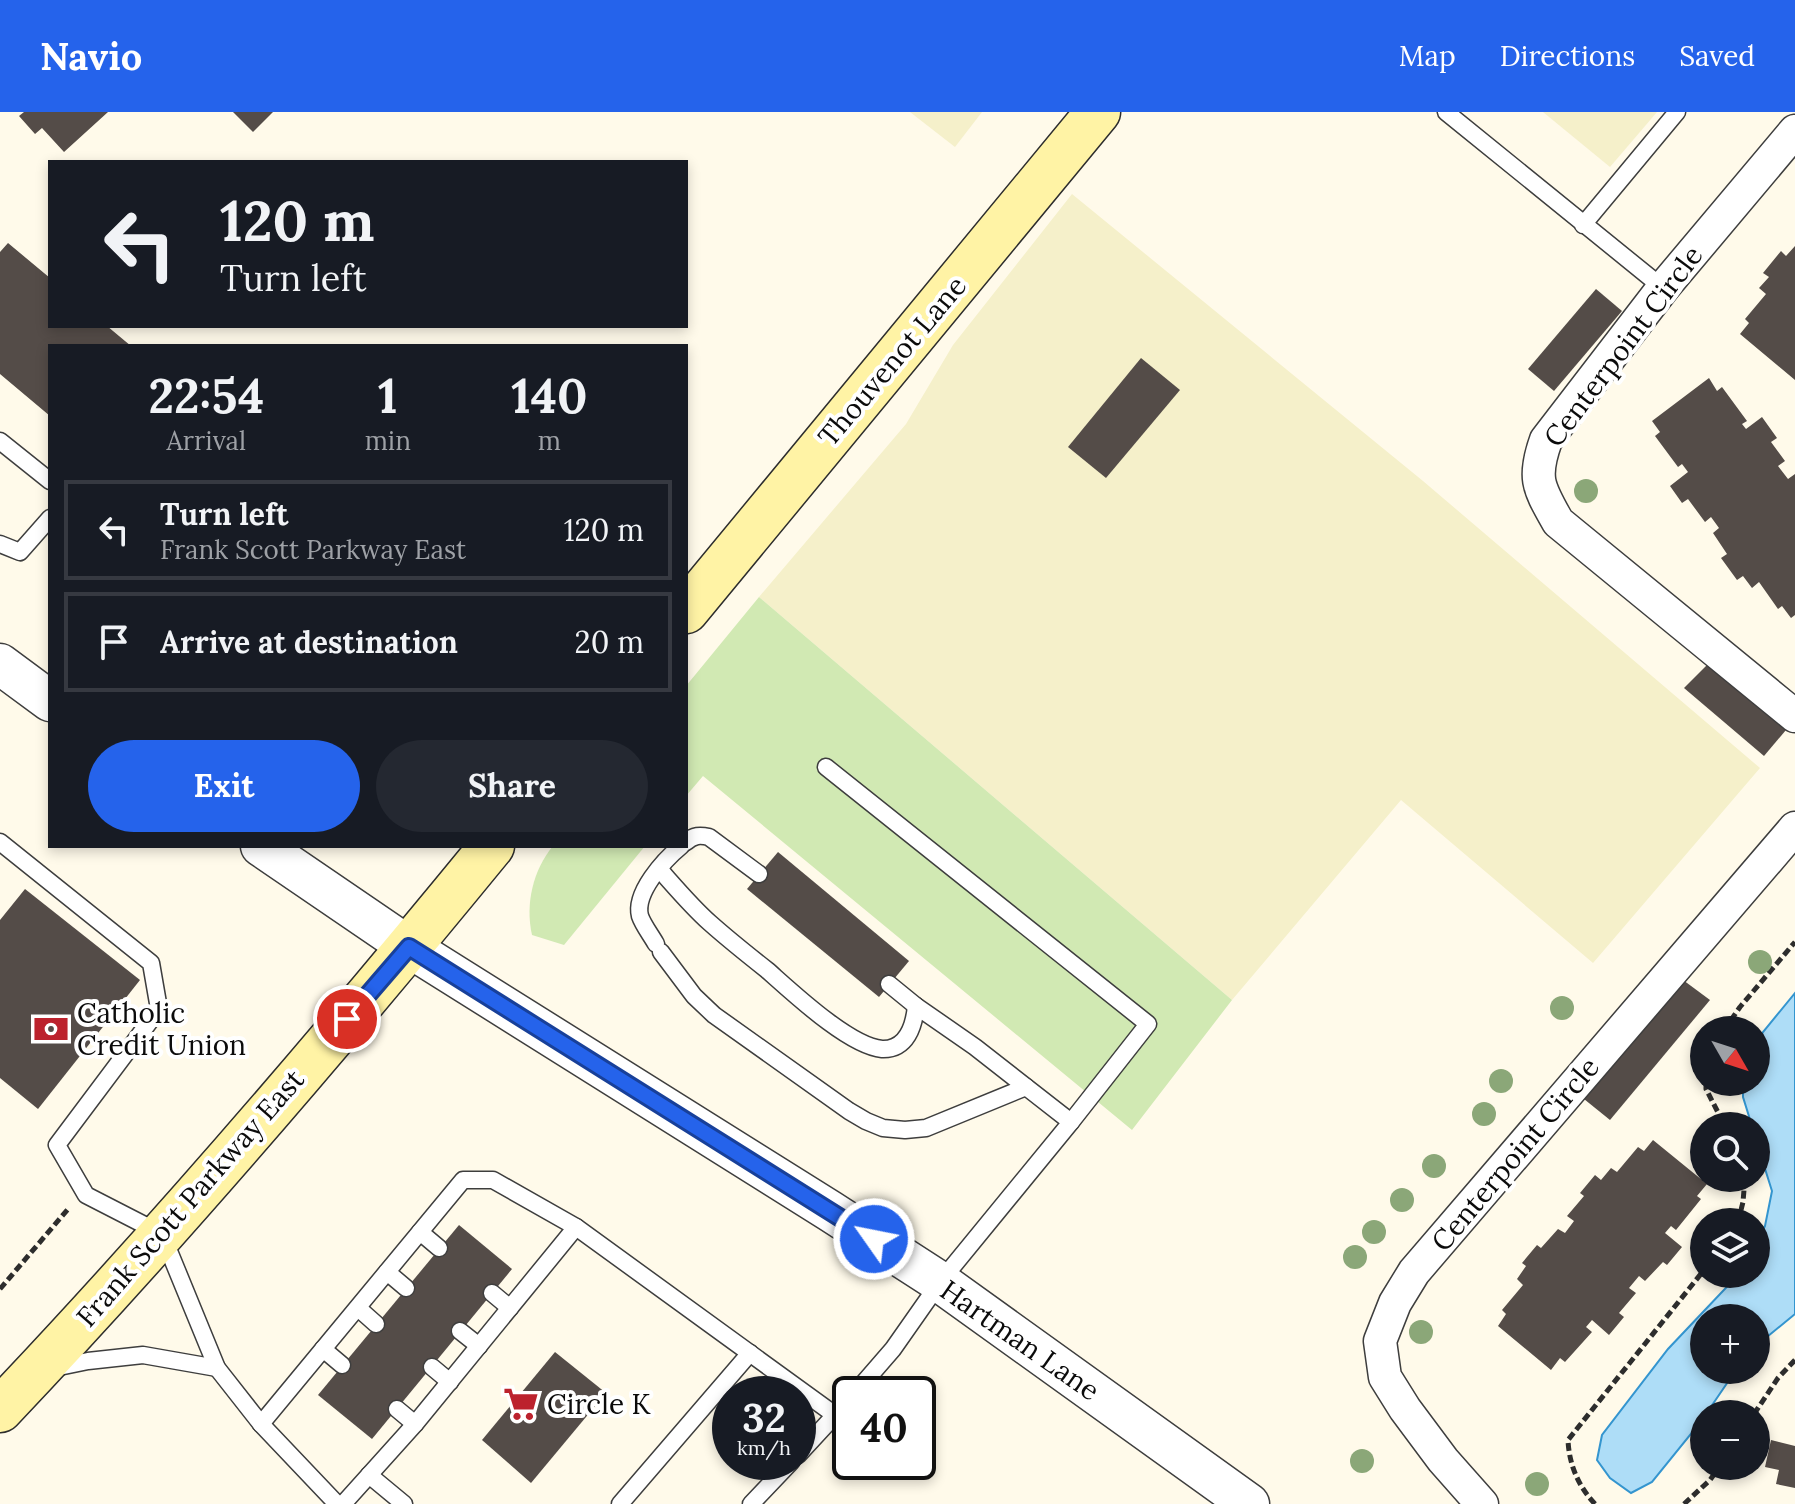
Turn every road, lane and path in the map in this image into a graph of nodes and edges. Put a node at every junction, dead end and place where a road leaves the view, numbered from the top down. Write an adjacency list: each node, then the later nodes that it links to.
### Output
1 (1098, 112): 11 (main road, Thouvenot Lane)
2 (1446, 112): 5 (lane)
3 (1677, 112): 5 (lane)
4 (1795, 131): 6 (street, Centerpoint Circle)
5 (1583, 225): 6 (lane)
6 (1663, 288): 14 (street, Centerpoint Circle)
7 (0, 441): 8 (lane)
8 (48, 479)
9 (48, 520): 10 (lane)
10 (0, 544)
11 (688, 609)
12 (0, 664): 13 (street)
13 (48, 700)
14 (1795, 716)
15 (826, 767): 30 (lane)
16 (1795, 828): 72 (street, Centerpoint Circle)
17 (688, 840): 23 (lane)
18 (0, 842): 34 (lane)
19 (264, 848): 25 (street, Hartman Lane)
20 (490, 848): 25 (main road)
21 (679, 848): 22 (lane)
22 (660, 870): 27 (lane); 29 (lane)
23 (759, 874)
24 (1795, 942): 28 (path)
25 (409, 947): 34 (main road, Frank Scott Parkway East); 37 (street, Hartman Lane)
26 (889, 984): 27 (lane)
27 (916, 1006): 29 (lane)
28 (1734, 1016)
29 (1026, 1087): 30 (lane)
30 (1071, 1122): 37 (lane)
31 (68, 1208): 40 (path)
32 (576, 1227): 33 (lane); 43 (lane); 48 (lane)
33 (420, 1232): 35 (lane); 36 (lane)
34 (162, 1234): 52 (lane); 53 (main road, Frank Scott Parkway East)
35 (439, 1248)
36 (387, 1272): 38 (lane); 42 (lane)
37 (940, 1282): 54 (lane); 71 (street, Hartman Lane)
38 (406, 1288)
39 (1690, 1288): 73 (path)
40 (0, 1289)
41 (492, 1293): 43 (lane)
42 (358, 1308): 44 (lane); 47 (lane)
43 (510, 1308): 46 (lane)
44 (376, 1324)
45 (460, 1331): 46 (lane)
46 (479, 1346): 55 (lane)
47 (323, 1349): 50 (lane); 61 (lane)
48 (750, 1353): 59 (lane); 69 (lane)
49 (1795, 1360): 56 (path)
50 (342, 1365)
51 (432, 1367): 55 (lane)
52 (217, 1368): 53 (lane); 61 (lane)
53 (37, 1371): 58 (main road, Frank Scott Parkway East)
54 (870, 1376)
55 (450, 1382): 62 (lane)
56 (1763, 1400)
57 (397, 1409): 62 (lane)
58 (0, 1410)
59 (832, 1413)
60 (832, 1418): 63 (lane)
61 (261, 1424): 67 (lane)
62 (415, 1424): 64 (lane)
63 (816, 1436)
64 (369, 1475): 67 (lane); 68 (lane)
65 (774, 1480): 70 (lane)
66 (1710, 1480): 74 (path)
67 (340, 1504)
68 (404, 1504)
69 (620, 1504)
70 (751, 1504)
71 (1249, 1504)
72 (1482, 1504)
73 (1595, 1504)
74 (1684, 1504)

